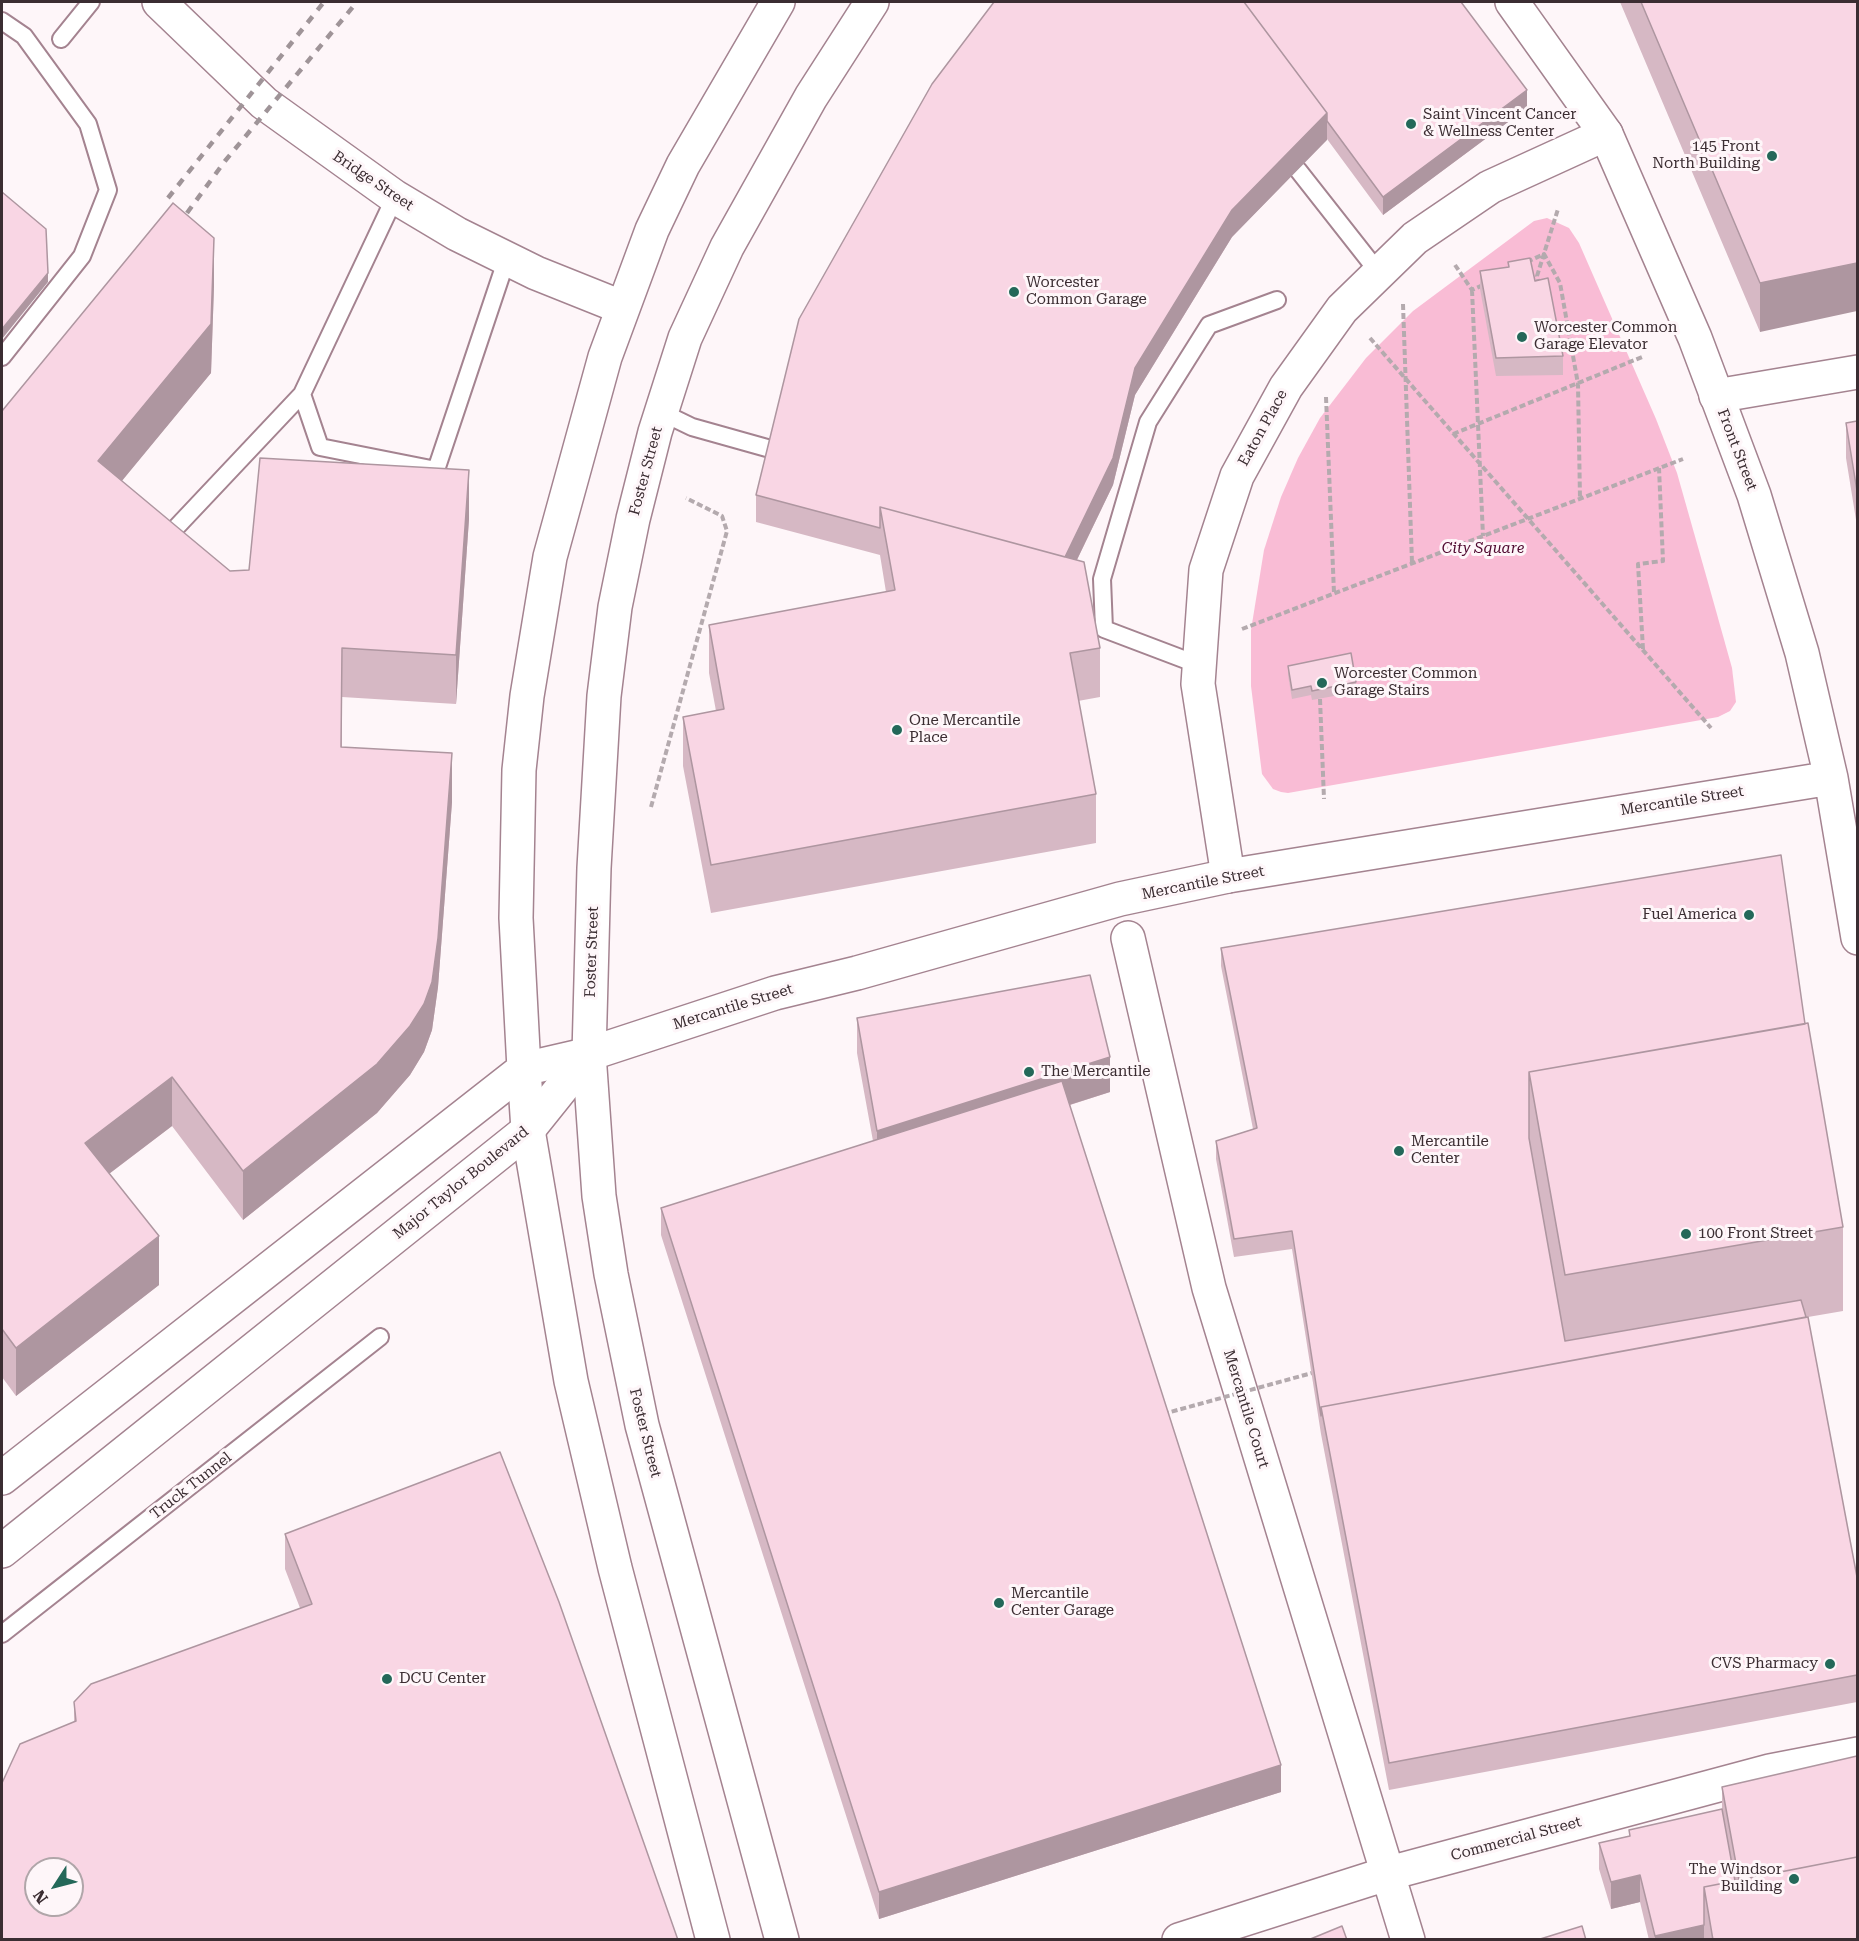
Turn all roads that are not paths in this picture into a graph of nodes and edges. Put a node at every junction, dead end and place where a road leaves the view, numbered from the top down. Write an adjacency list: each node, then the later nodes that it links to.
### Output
1 (91, 2): 7 (lane)
2 (159, 2): 10 (main road, Bridge Street)
3 (778, 2): 14 (main road)
4 (872, 2): 19 (main road, Foster Street)
5 (1512, 2): 8 (main road, Front Street)
6 (2, 21): 15 (lane)
7 (61, 39)
8 (1606, 134): 12 (main road, Eaton Place); 18 (main road, Front Street)
9 (1298, 170): 12 (lane)
10 (394, 197): 11 (main road, Bridge Street); 17 (lane)
11 (507, 258): 14 (main road, Bridge Street); 17 (lane)
12 (1379, 273): 22 (main road, Eaton Place)
13 (1277, 300): 22 (lane)
14 (621, 307): 28 (main road)
15 (2, 357)
16 (1857, 372): 18 (main road)
17 (302, 394): 21 (lane)
18 (1716, 396): 23 (main road, Front Street)
19 (661, 412): 20 (lane); 27 (main road, Foster Street)
20 (774, 450)
21 (170, 534)
22 (1199, 665): 24 (main road, Eaton Place)
23 (1831, 778): 24 (main road, Mercantile Street); 26 (main road, Front Street)
24 (1228, 876): 27 (main road, Mercantile Street)
25 (1128, 938): 35 (main road, Mercantile Court)
26 (1857, 938)
27 (589, 1054): 28 (main road); 29 (main road, Major Taylor Boulevard); 37 (main road, Foster Street)
28 (524, 1069): 29 (main road); 31 (main road)
29 (528, 1130): 32 (main road, Major Taylor Boulevard); 36 (main road)
30 (380, 1337): 33 (lane, Truck Tunnel)
31 (2, 1478)
32 (2, 1551)
33 (2, 1634)
34 (1857, 1754): 35 (main road, Commercial Street)
35 (1386, 1874): 38 (main road, Commercial Street); 39 (main road, Mercantile Court)
36 (713, 1940)
37 (782, 1940)
38 (1179, 1940)
39 (1408, 1940)

